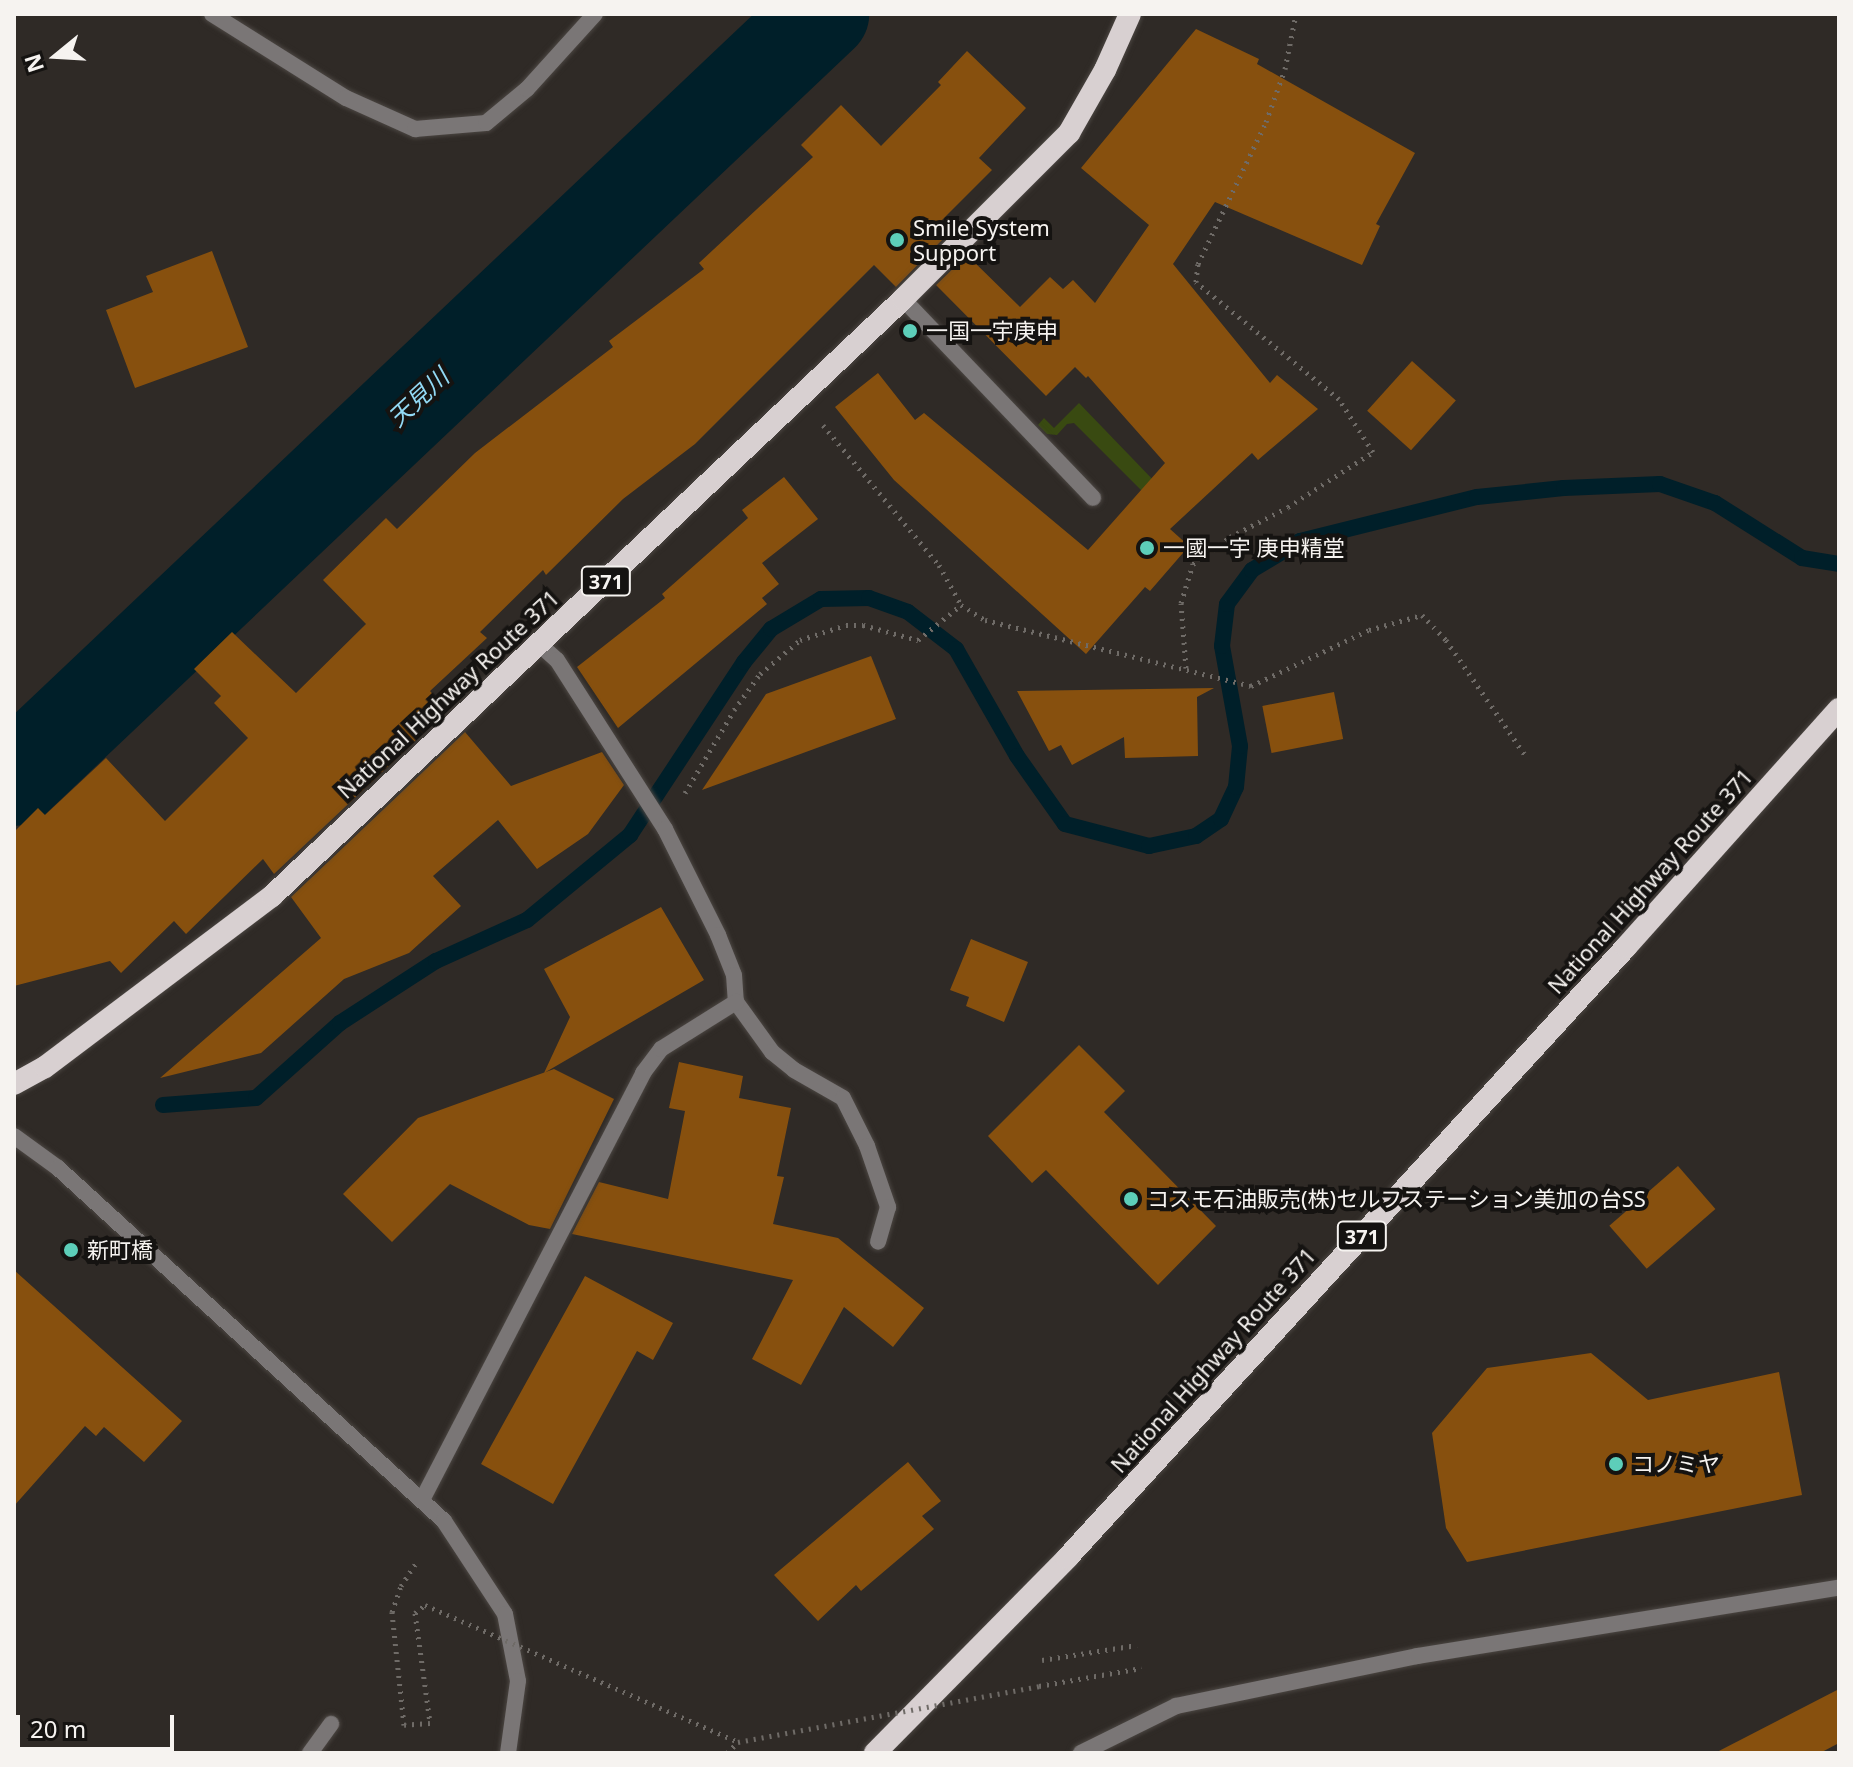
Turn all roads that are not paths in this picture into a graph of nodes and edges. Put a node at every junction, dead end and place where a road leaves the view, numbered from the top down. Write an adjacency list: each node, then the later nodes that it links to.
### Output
1 (212, 14): 2 (street)
2 (595, 14)
3 (1130, 14): 4 (highway, National Highway Route 371 / 371)
4 (903, 299): 5 (street); 6 (highway, National Highway Route 371 / 371)
5 (1093, 498)
6 (539, 644): 8 (street); 9 (highway, National Highway Route 371 / 371)
7 (1839, 709): 17 (highway, National Highway Route 371 / 371)
8 (736, 1002): 11 (street); 12 (street)
9 (14, 1084)
10 (14, 1136): 12 (street)
11 (878, 1242)
12 (422, 1500): 16 (street)
13 (1839, 1588): 18 (street)
14 (331, 1724): 15 (street)
15 (310, 1753)
16 (508, 1753)
17 (875, 1753)
18 (1081, 1753)

